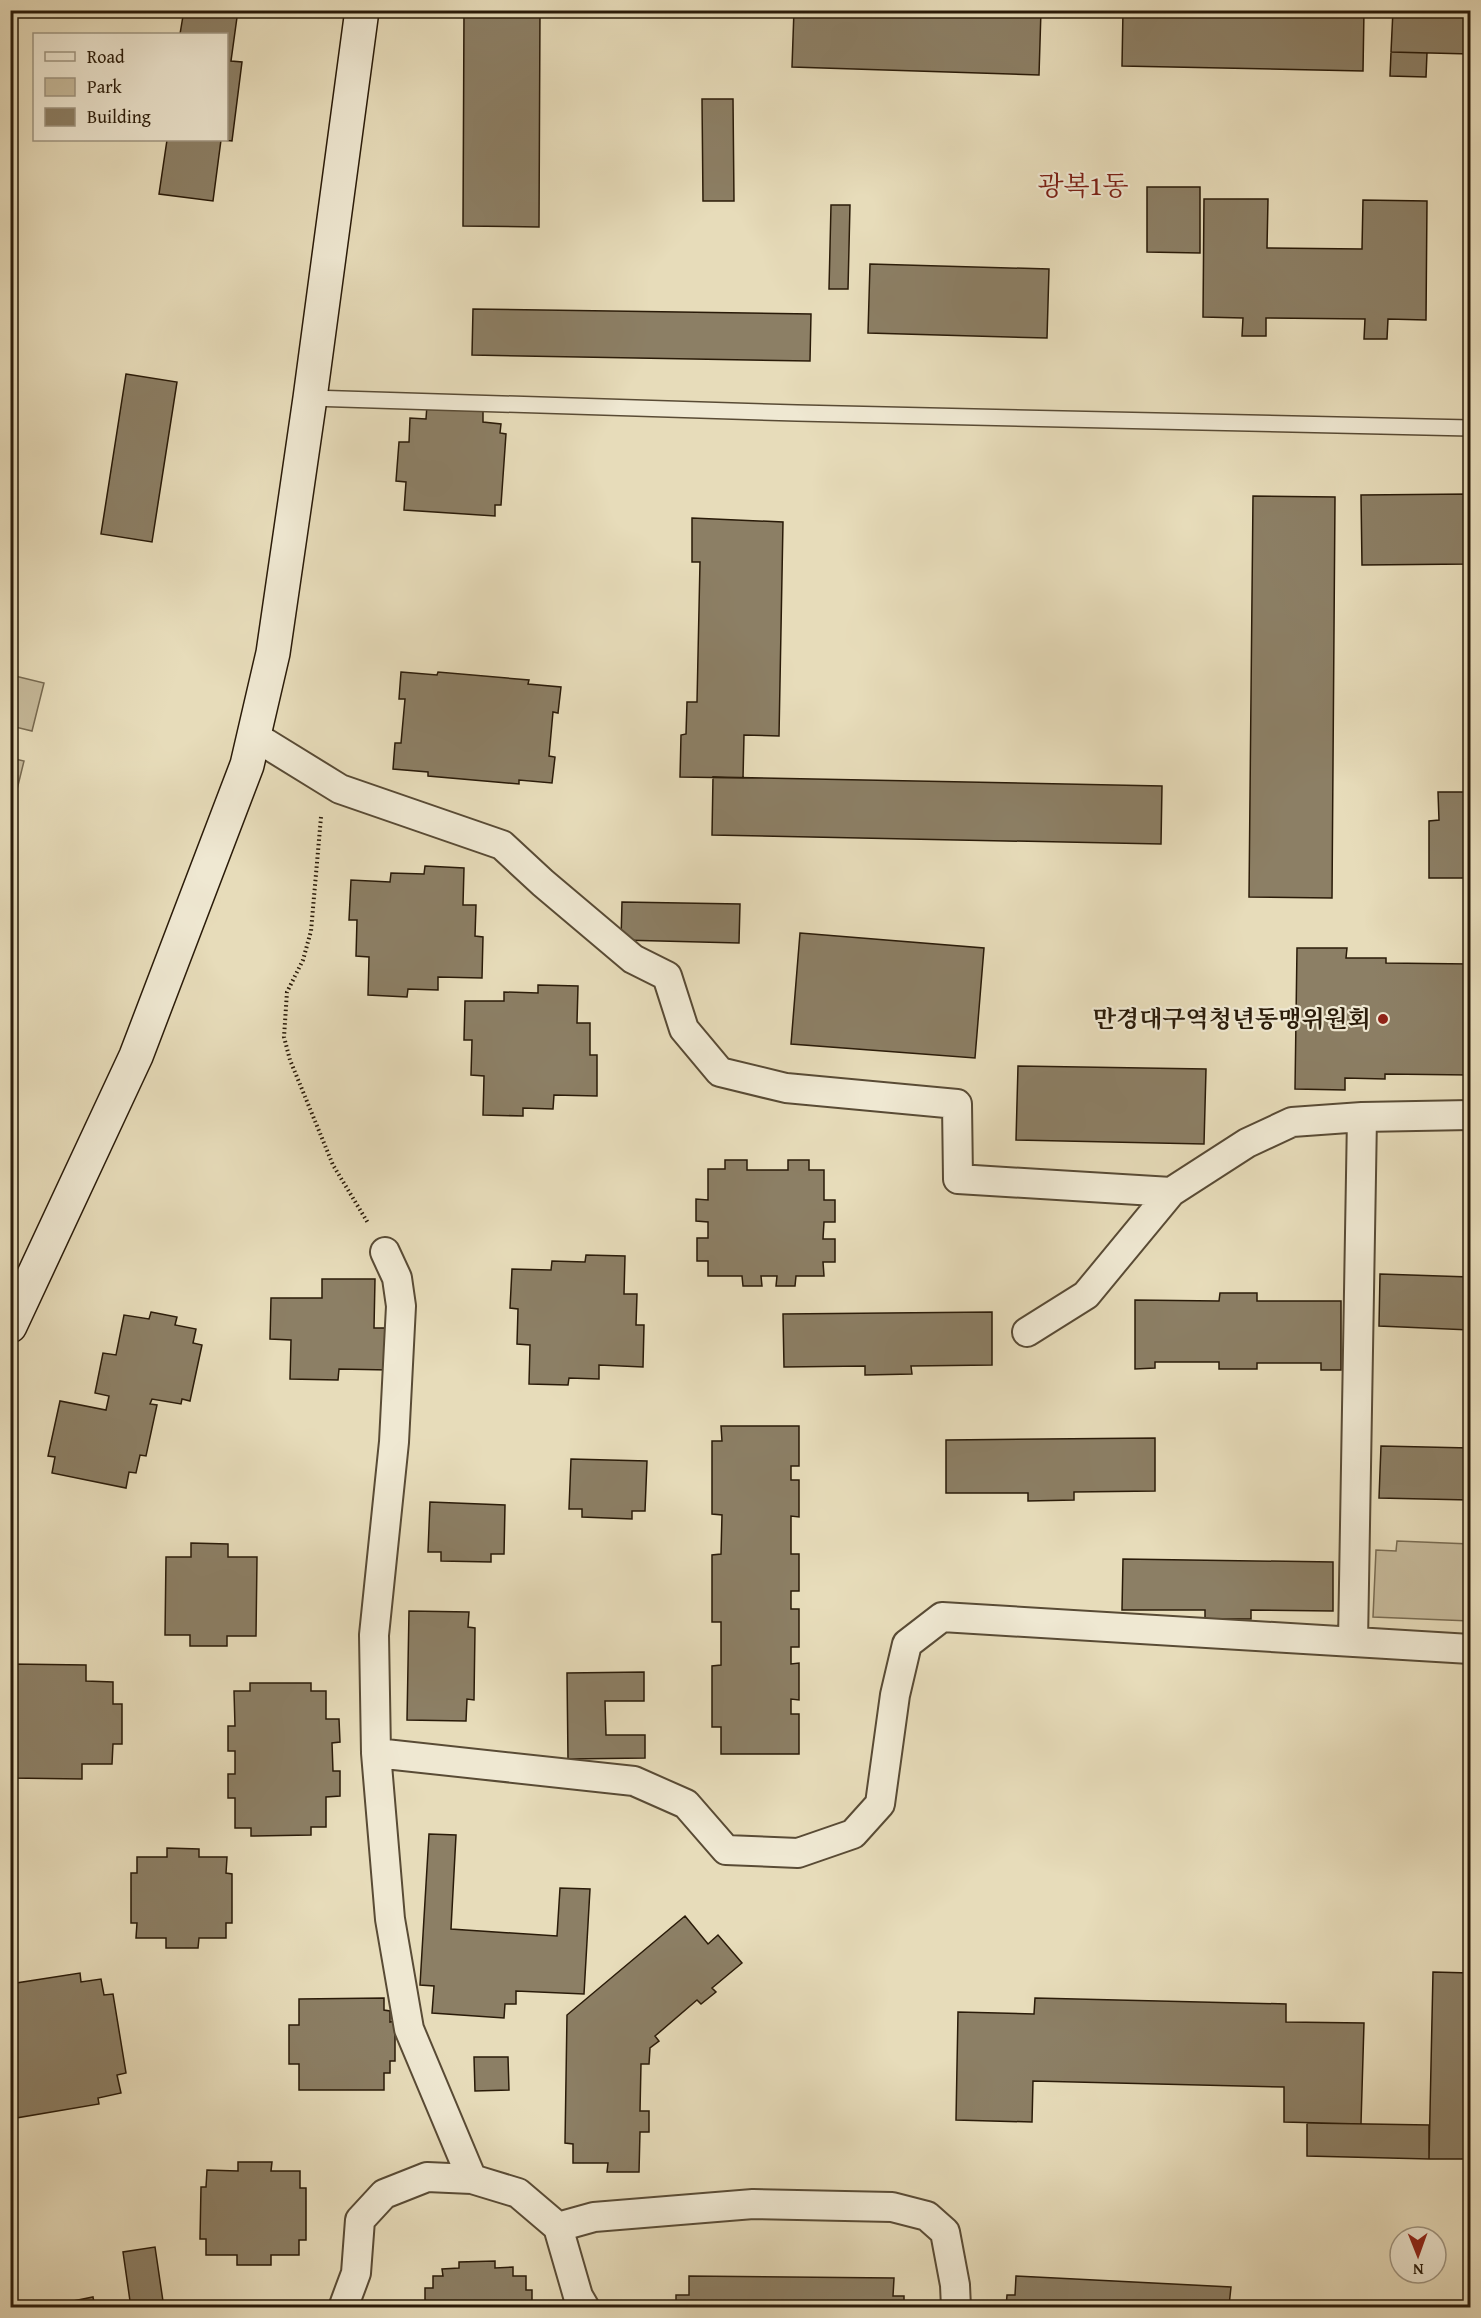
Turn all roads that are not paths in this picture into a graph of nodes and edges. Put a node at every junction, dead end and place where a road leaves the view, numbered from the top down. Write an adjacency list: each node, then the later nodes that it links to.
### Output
1 (362, 10): 2 (street)
2 (310, 398): 3 (lane); 4 (street)
3 (1470, 428)
4 (254, 736): 7 (street); 9 (street)
5 (1470, 1115): 6 (street)
6 (1362, 1117): 7 (street); 11 (street)
7 (1171, 1192): 10 (street)
8 (385, 1252): 13 (street)
9 (10, 1326)
10 (1027, 1332)
11 (1353, 1642): 12 (street); 13 (street)
12 (1470, 1649)
13 (376, 1752): 14 (street)
14 (472, 2179): 15 (street); 16 (street)
15 (558, 2227): 17 (street); 18 (street)
16 (343, 2307)
17 (585, 2307)
18 (956, 2307)

